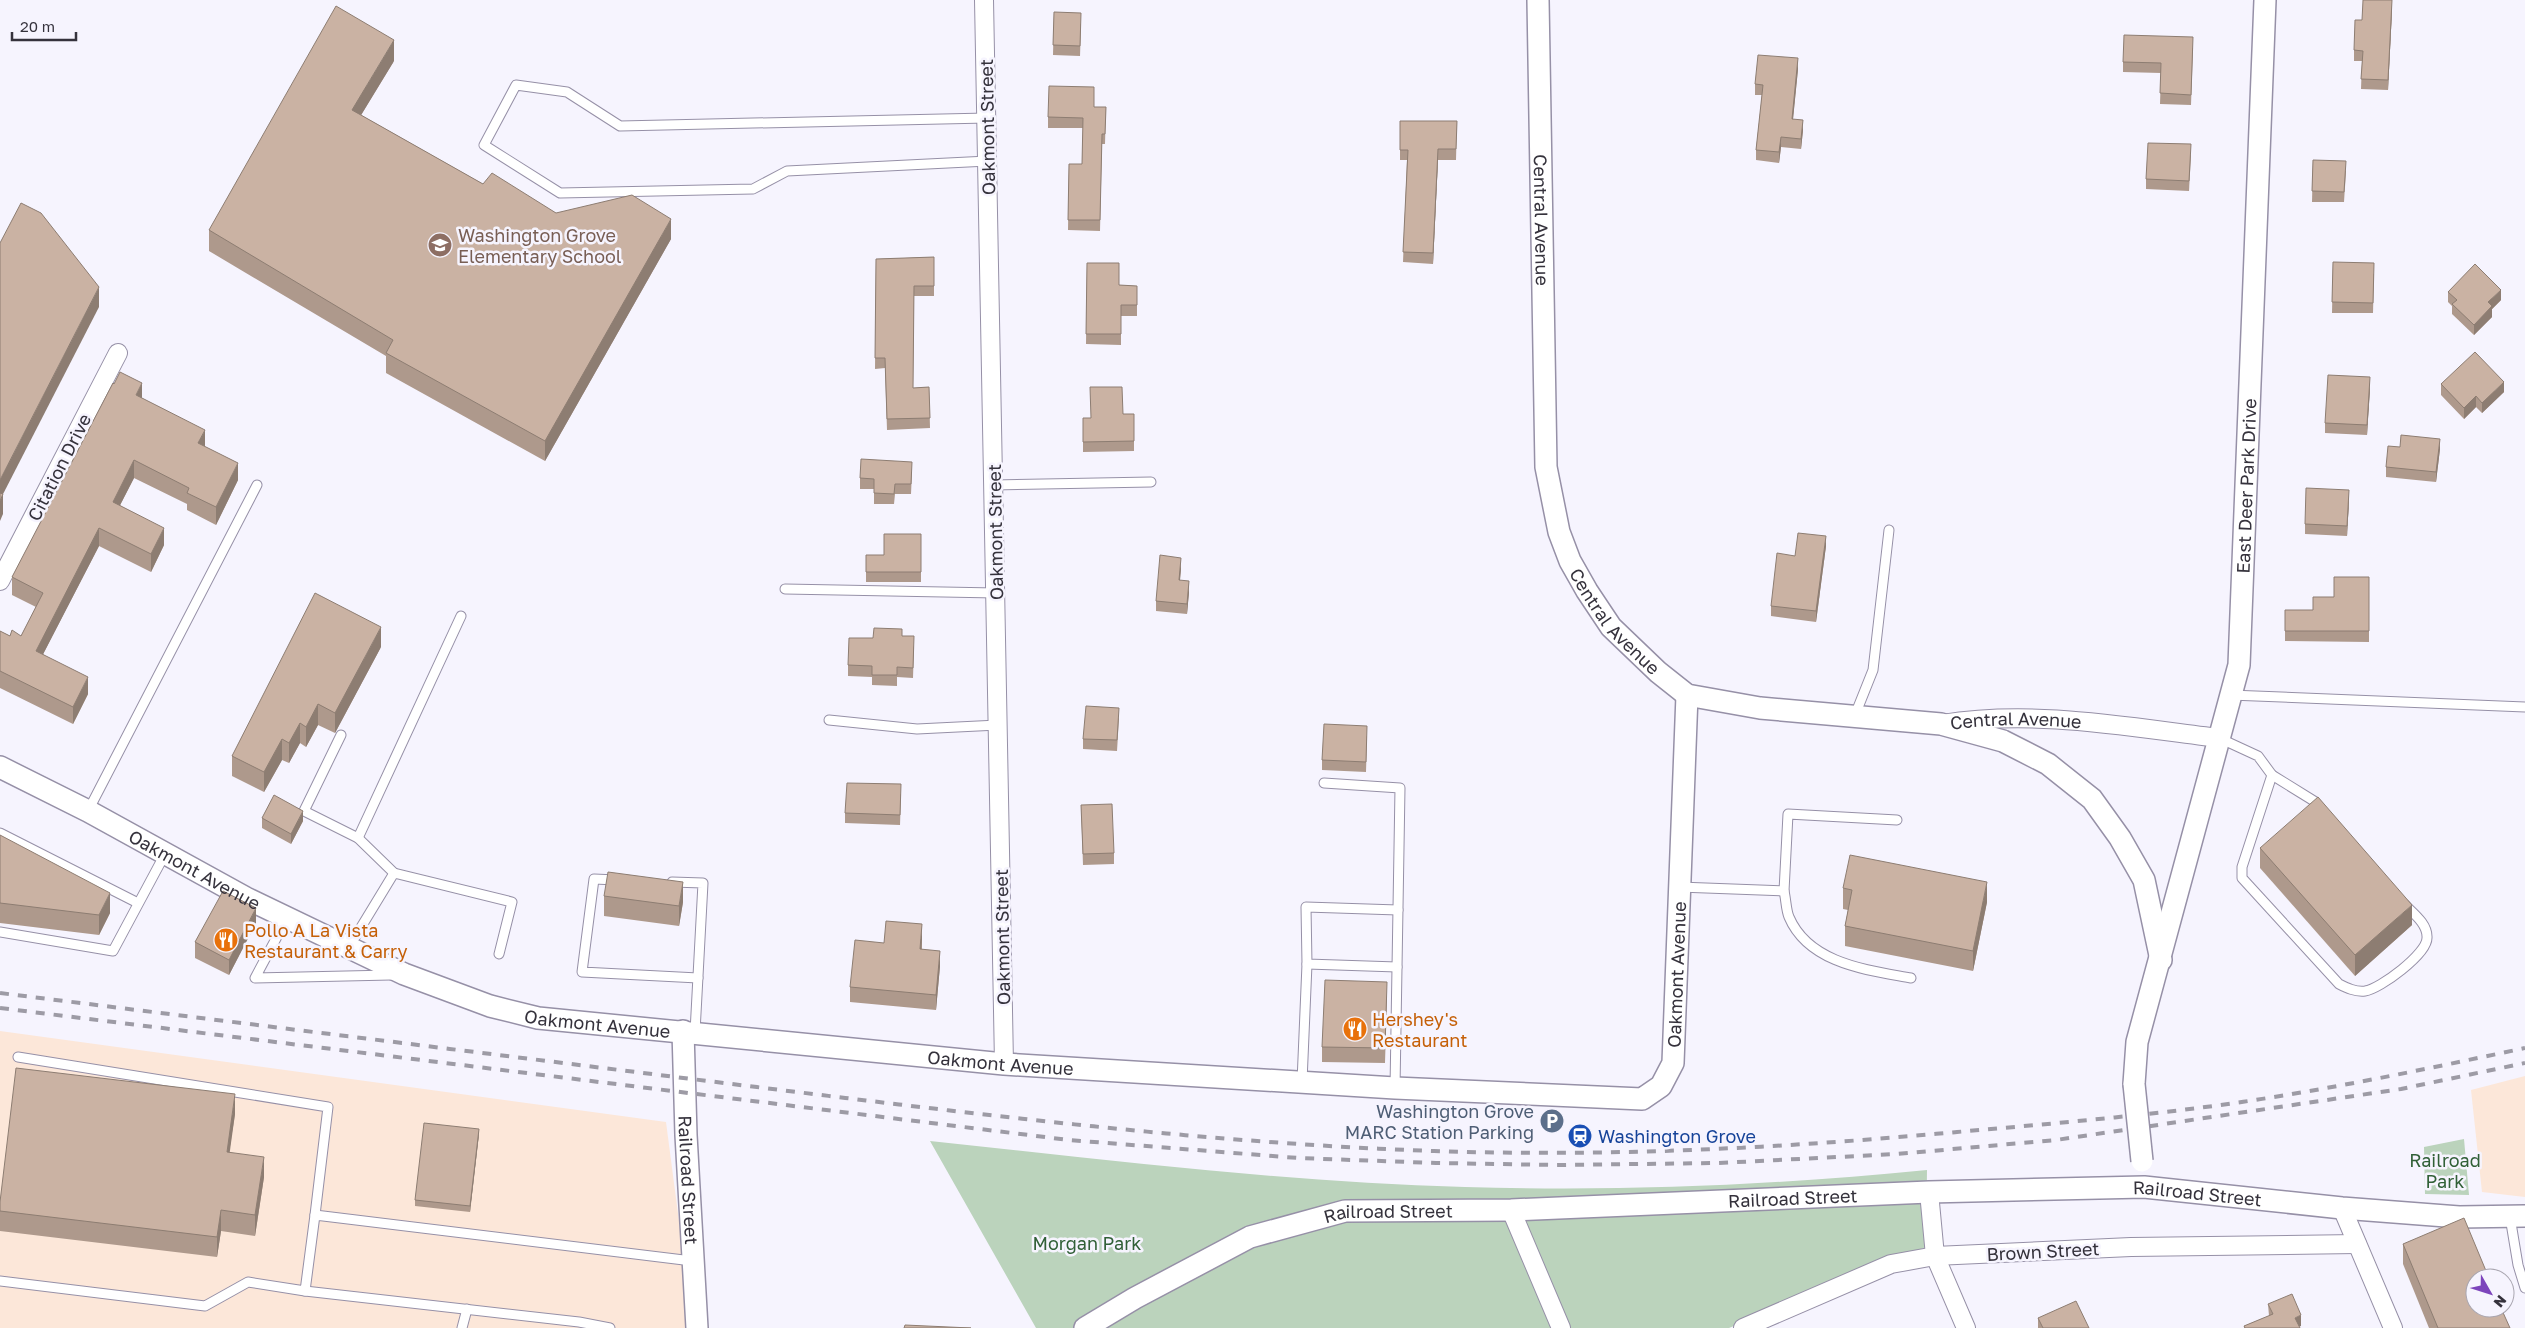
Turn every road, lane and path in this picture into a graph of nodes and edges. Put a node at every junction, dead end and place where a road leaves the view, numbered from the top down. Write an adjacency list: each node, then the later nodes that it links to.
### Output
1 (984, 0): 4 (street, Oakmont Street)
2 (1538, 0): 15 (street, Central Avenue)
3 (2265, 0): 16 (street, East Deer Park Drive)
4 (987, 118): 5 (street, Oakmont Street); 5 (lane)
5 (988, 161): 9 (street, Oakmont Street)
6 (118, 353): 11 (street, Citation Drive)
7 (1151, 482): 9 (lane)
8 (257, 485): 27 (lane)
9 (993, 485): 13 (street, Oakmont Street)
10 (1889, 530): 18 (lane)
11 (0, 581)
12 (785, 589): 13 (lane)
13 (996, 593): 21 (street, Oakmont Street)
14 (461, 616): 31 (lane)
15 (1687, 695): 18 (street, Central Avenue); 36 (street, Oakmont Avenue)
16 (2230, 695): 17 (lane); 23 (street, East Deer Park Drive)
17 (2524, 709)
18 (1854, 715): 20 (street, Central Avenue)
19 (829, 720): 21 (lane)
20 (1941, 724): 23 (street, Central Avenue); 45 (street, East Deer Park Drive)
21 (998, 725): 53 (street, Oakmont Street)
22 (341, 735): 31 (lane)
23 (2219, 738): 25 (lane); 45 (street, East Deer Park Drive)
24 (0, 767): 27 (street, Oakmont Avenue)
25 (2272, 774): 28 (lane); 38 (lane)
26 (1324, 784): 40 (lane)
27 (88, 811): 32 (street, Oakmont Avenue)
28 (2327, 816)
29 (1897, 820): 37 (lane)
30 (0, 833): 39 (lane)
31 (358, 838): 33 (lane)
32 (165, 854): 39 (lane); 41 (street, Oakmont Avenue)
33 (394, 873): 43 (lane); 44 (lane)
34 (624, 880): 49 (lane)
35 (663, 882): 49 (lane)
36 (1679, 887): 37 (lane); 55 (street, Oakmont Avenue)
37 (1784, 891): 50 (lane)
38 (2398, 896)
39 (138, 903): 42 (lane)
40 (1398, 910): 46 (lane); 47 (lane)
41 (287, 918): 43 (street, Oakmont Avenue); 48 (lane)
42 (0, 932)
43 (349, 947): 48 (street, Oakmont Avenue)
44 (499, 954)
45 (2160, 960): 56 (street, East Deer Park Drive, bridge)
46 (1307, 964): 47 (lane); 54 (lane)
47 (1398, 967): 55 (lane)
48 (404, 974): 51 (street, Oakmont Avenue)
49 (698, 978): 51 (lane)
50 (1911, 978)
51 (689, 1031): 53 (street, Oakmont Avenue); 64 (street, Railroad Street)
52 (18, 1057): 60 (lane)
53 (1004, 1064): 54 (street, Oakmont Avenue)
54 (1302, 1082): 55 (street, Oakmont Avenue)
55 (1395, 1088)
56 (2144, 1188): 57 (street, Railroad Street); 58 (street, Railroad Street)
57 (1929, 1192): 59 (street, Railroad Street); 63 (street)
58 (2342, 1208): 61 (street, Railroad Street); 62 (street)
59 (1511, 1210): 74 (street, Railroad Street); 75 (street)
60 (315, 1215): 64 (lane); 68 (lane)
61 (2517, 1216): 65 (lane)
62 (2357, 1244): 63 (street, Brown Street); 78 (street)
63 (1935, 1256): 76 (street, Brown Street); 77 (street)
64 (692, 1261): 73 (street, Railroad Street)
65 (2522, 1265): 67 (lane)
66 (0, 1281): 68 (lane)
67 (2525, 1288)
68 (305, 1291): 69 (lane)
69 (467, 1309): 70 (lane); 71 (lane)
70 (579, 1325): 72 (lane)
71 (462, 1328)
72 (610, 1328)
73 (697, 1328)
74 (1085, 1328)
75 (1562, 1328)
76 (1743, 1328)
77 (1966, 1328)
78 (2393, 1328)

